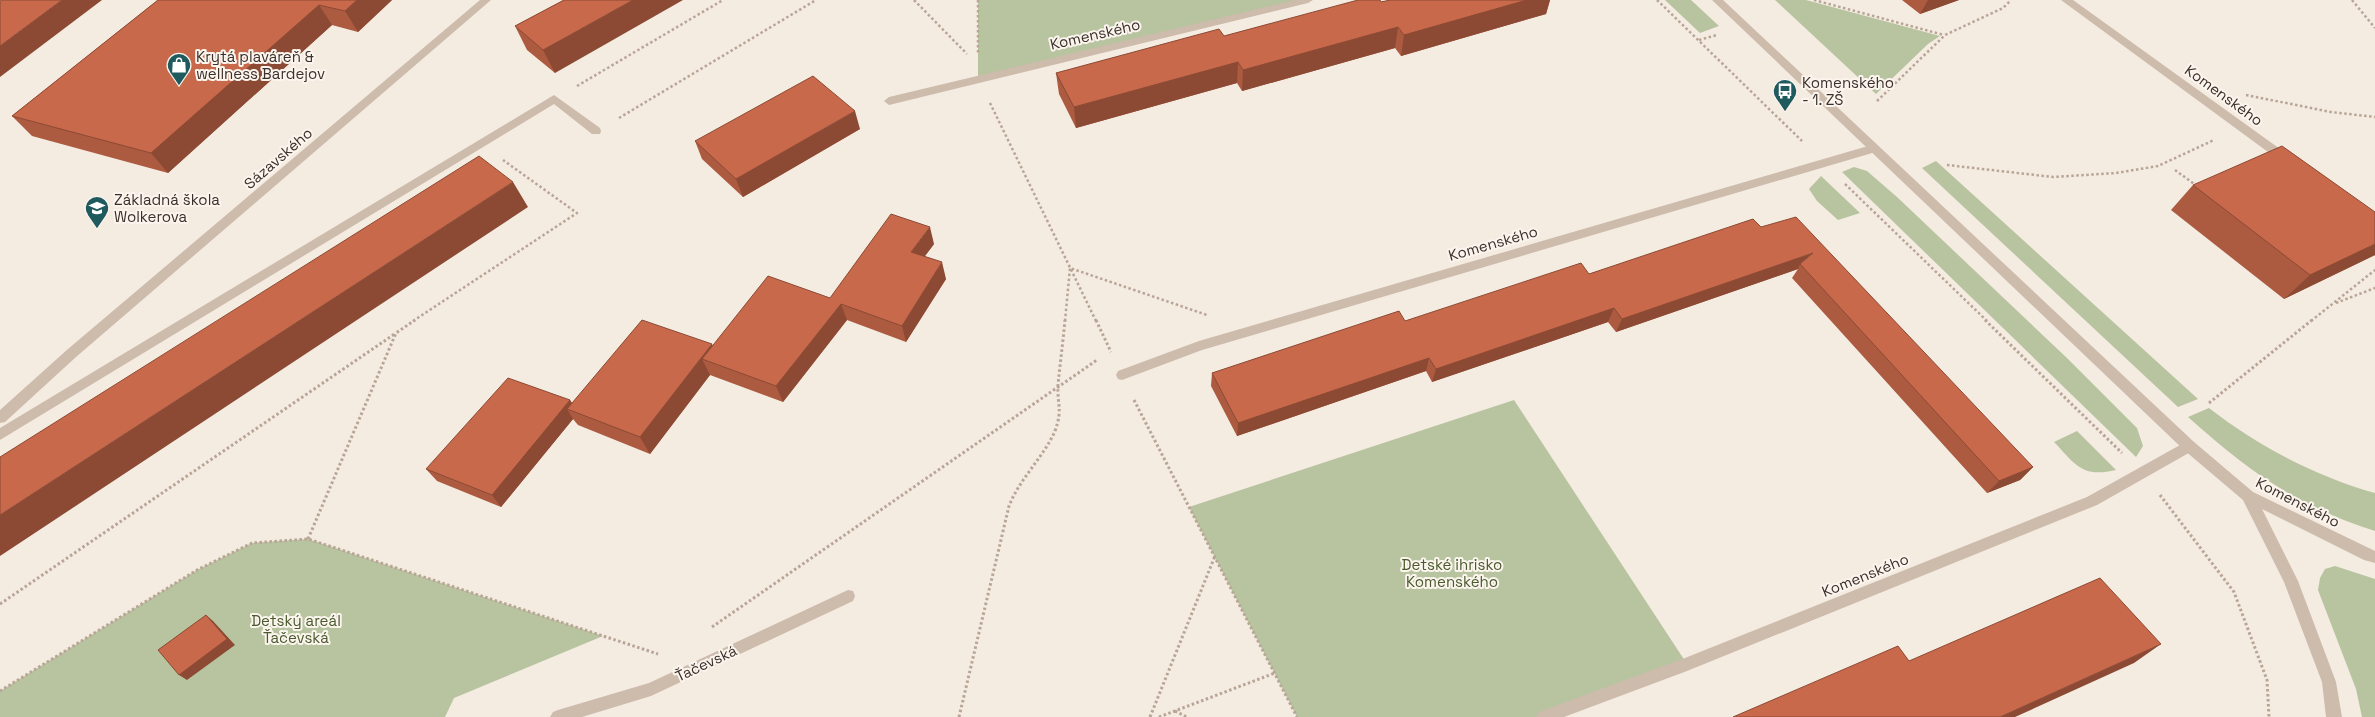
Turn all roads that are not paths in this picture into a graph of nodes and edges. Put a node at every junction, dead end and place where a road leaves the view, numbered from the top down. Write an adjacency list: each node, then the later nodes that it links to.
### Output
1 (486, 0): 10 (street, Sázavského)
2 (1308, 0): 5 (street, Komenského)
3 (1717, 0): 7 (street, Komenského)
4 (2066, 0): 8 (street, Komenského)
5 (889, 101)
6 (596, 132): 11 (street)
7 (1875, 148): 9 (street, Komenského); 12 (street, Komenského)
8 (2300, 169)
9 (1122, 375)
10 (0, 418)
11 (0, 435)
12 (2189, 446): 13 (street, Komenského); 17 (street, Komenského)
13 (2248, 496): 14 (street, Komenského); 18 (street)
14 (2375, 557)
15 (848, 596): 16 (street, Ťačevská)
16 (558, 717)
17 (1544, 717)
18 (2334, 717)

